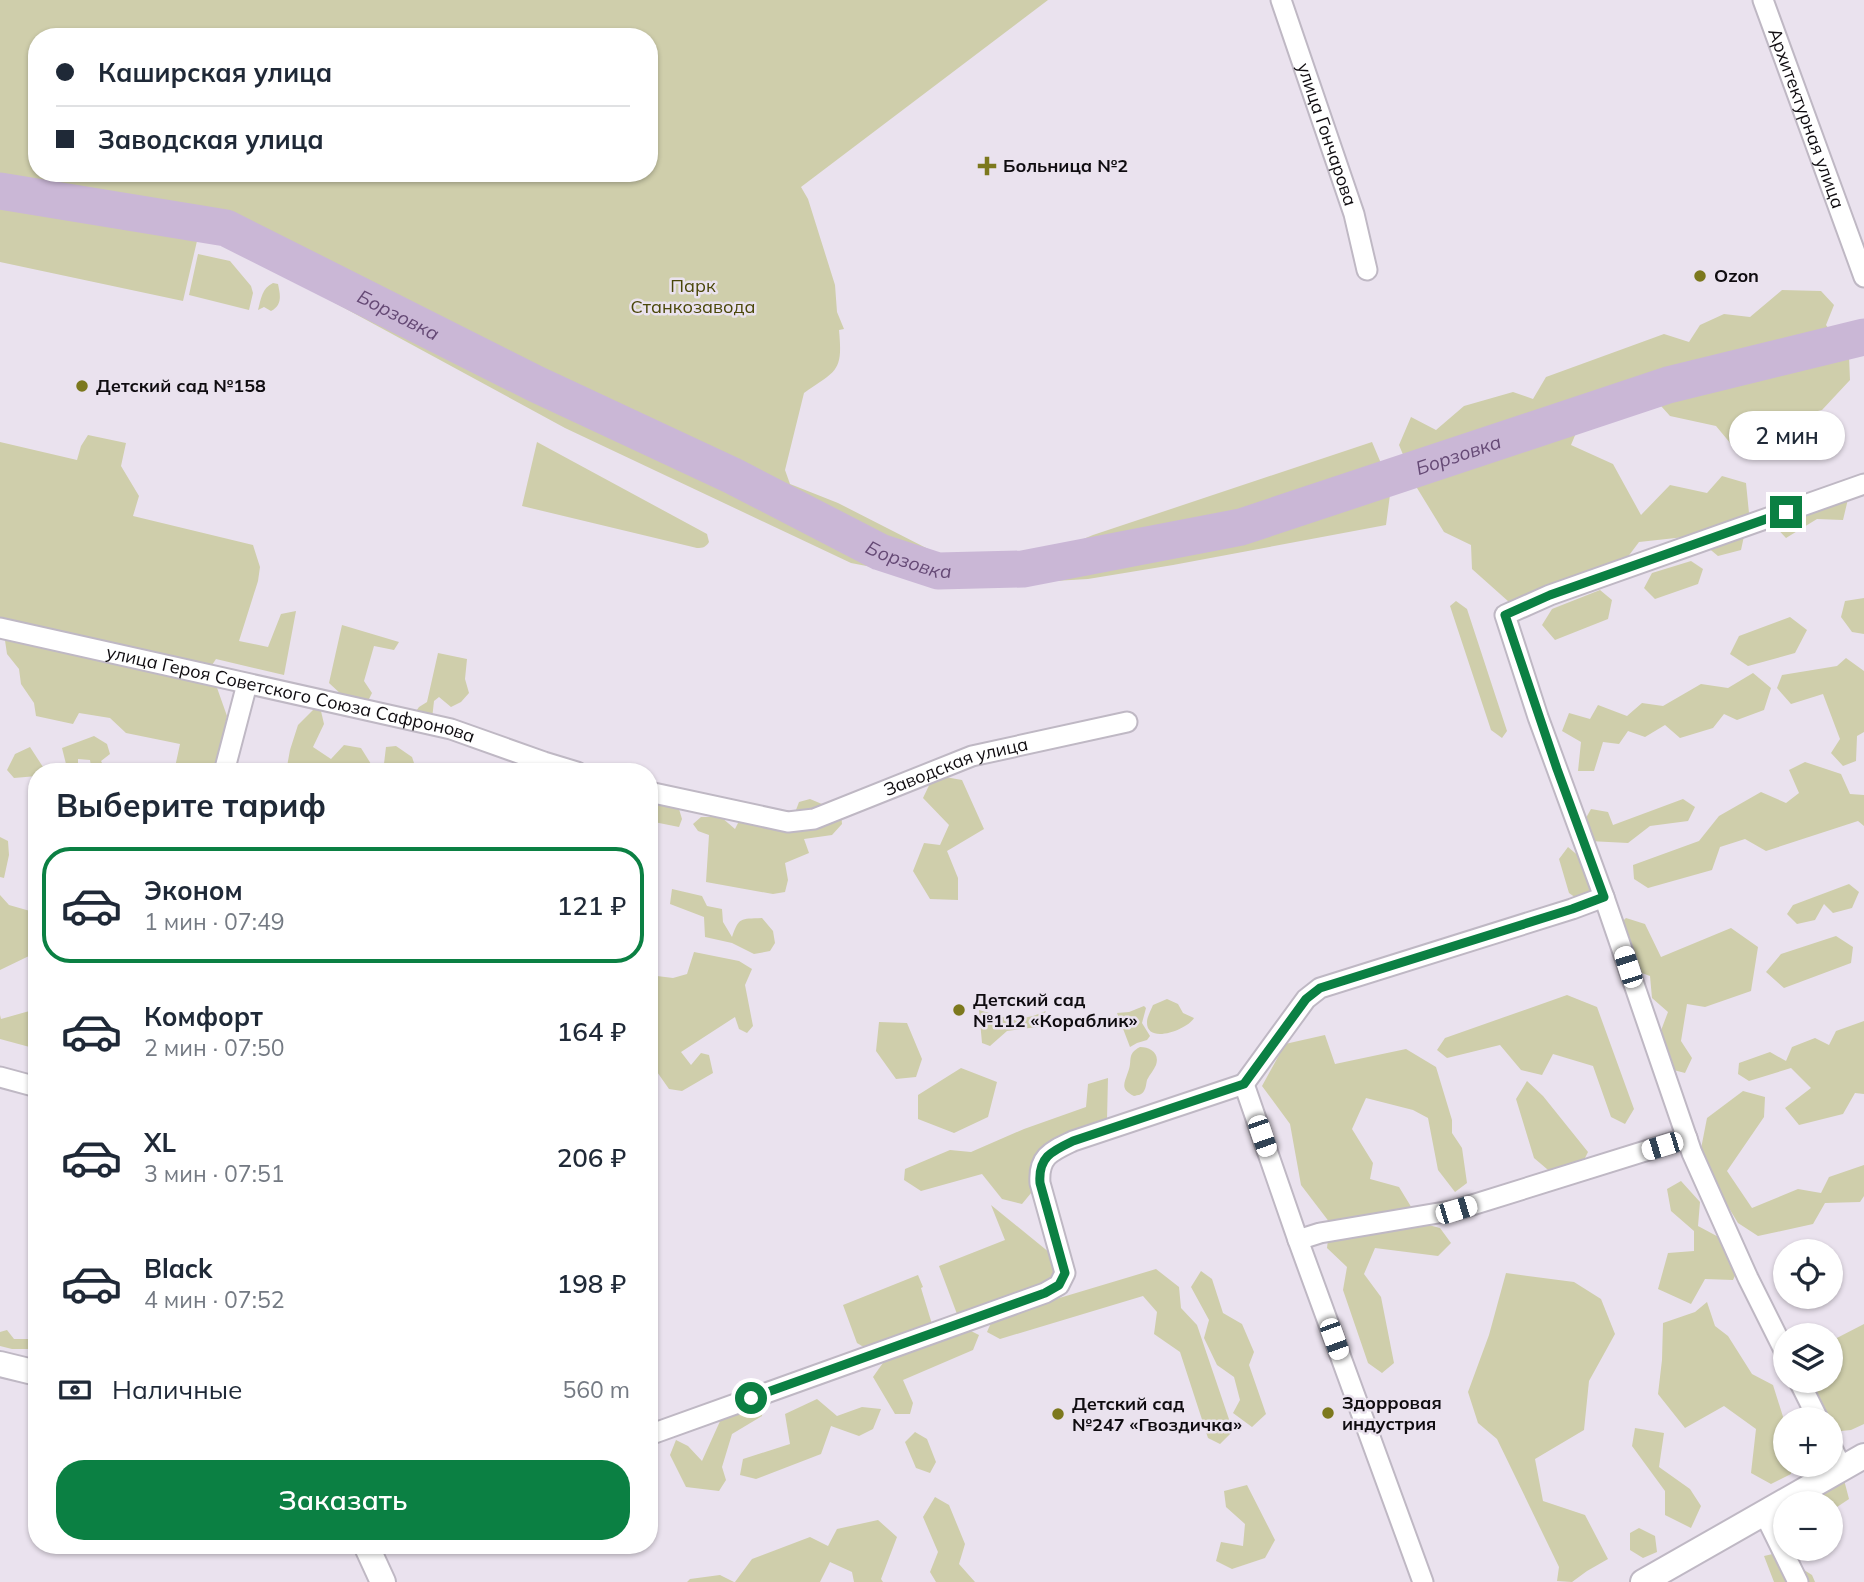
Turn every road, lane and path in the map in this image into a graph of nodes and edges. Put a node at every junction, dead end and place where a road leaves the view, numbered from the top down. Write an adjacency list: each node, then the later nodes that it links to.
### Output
1 (1281, 0): 3 (street, улица Гончарова)
2 (1763, 0): 4 (street, Архитектурная улица)
3 (1367, 270)
4 (1864, 277)
5 (1864, 484): 12 (street)
6 (0, 628): 7 (street, улица Героя Советского Союза Сафронова)
7 (247, 684): 9 (street); 10 (street, улица Героя Советского Союза Сафронова)
8 (1127, 722): 11 (street, Заводская улица)
9 (226, 763)
10 (533, 763)
11 (658, 794)
12 (1604, 897): 14 (street); 16 (street)
13 (0, 1077): 15 (street)
14 (1244, 1084): 17 (street); 21 (street)
15 (28, 1085)
16 (1688, 1138): 17 (street); 18 (street)
17 (1298, 1240): 28 (street)
18 (1773, 1328)
19 (0, 1363): 20 (street)
20 (28, 1371)
21 (658, 1432)
22 (1864, 1456): 23 (street)
23 (1843, 1467)
24 (1826, 1477): 25 (street)
25 (1764, 1513): 29 (street); 30 (street)
26 (370, 1554): 27 (street)
27 (383, 1582)
28 (1423, 1582)
29 (1643, 1582)
30 (1798, 1582)

